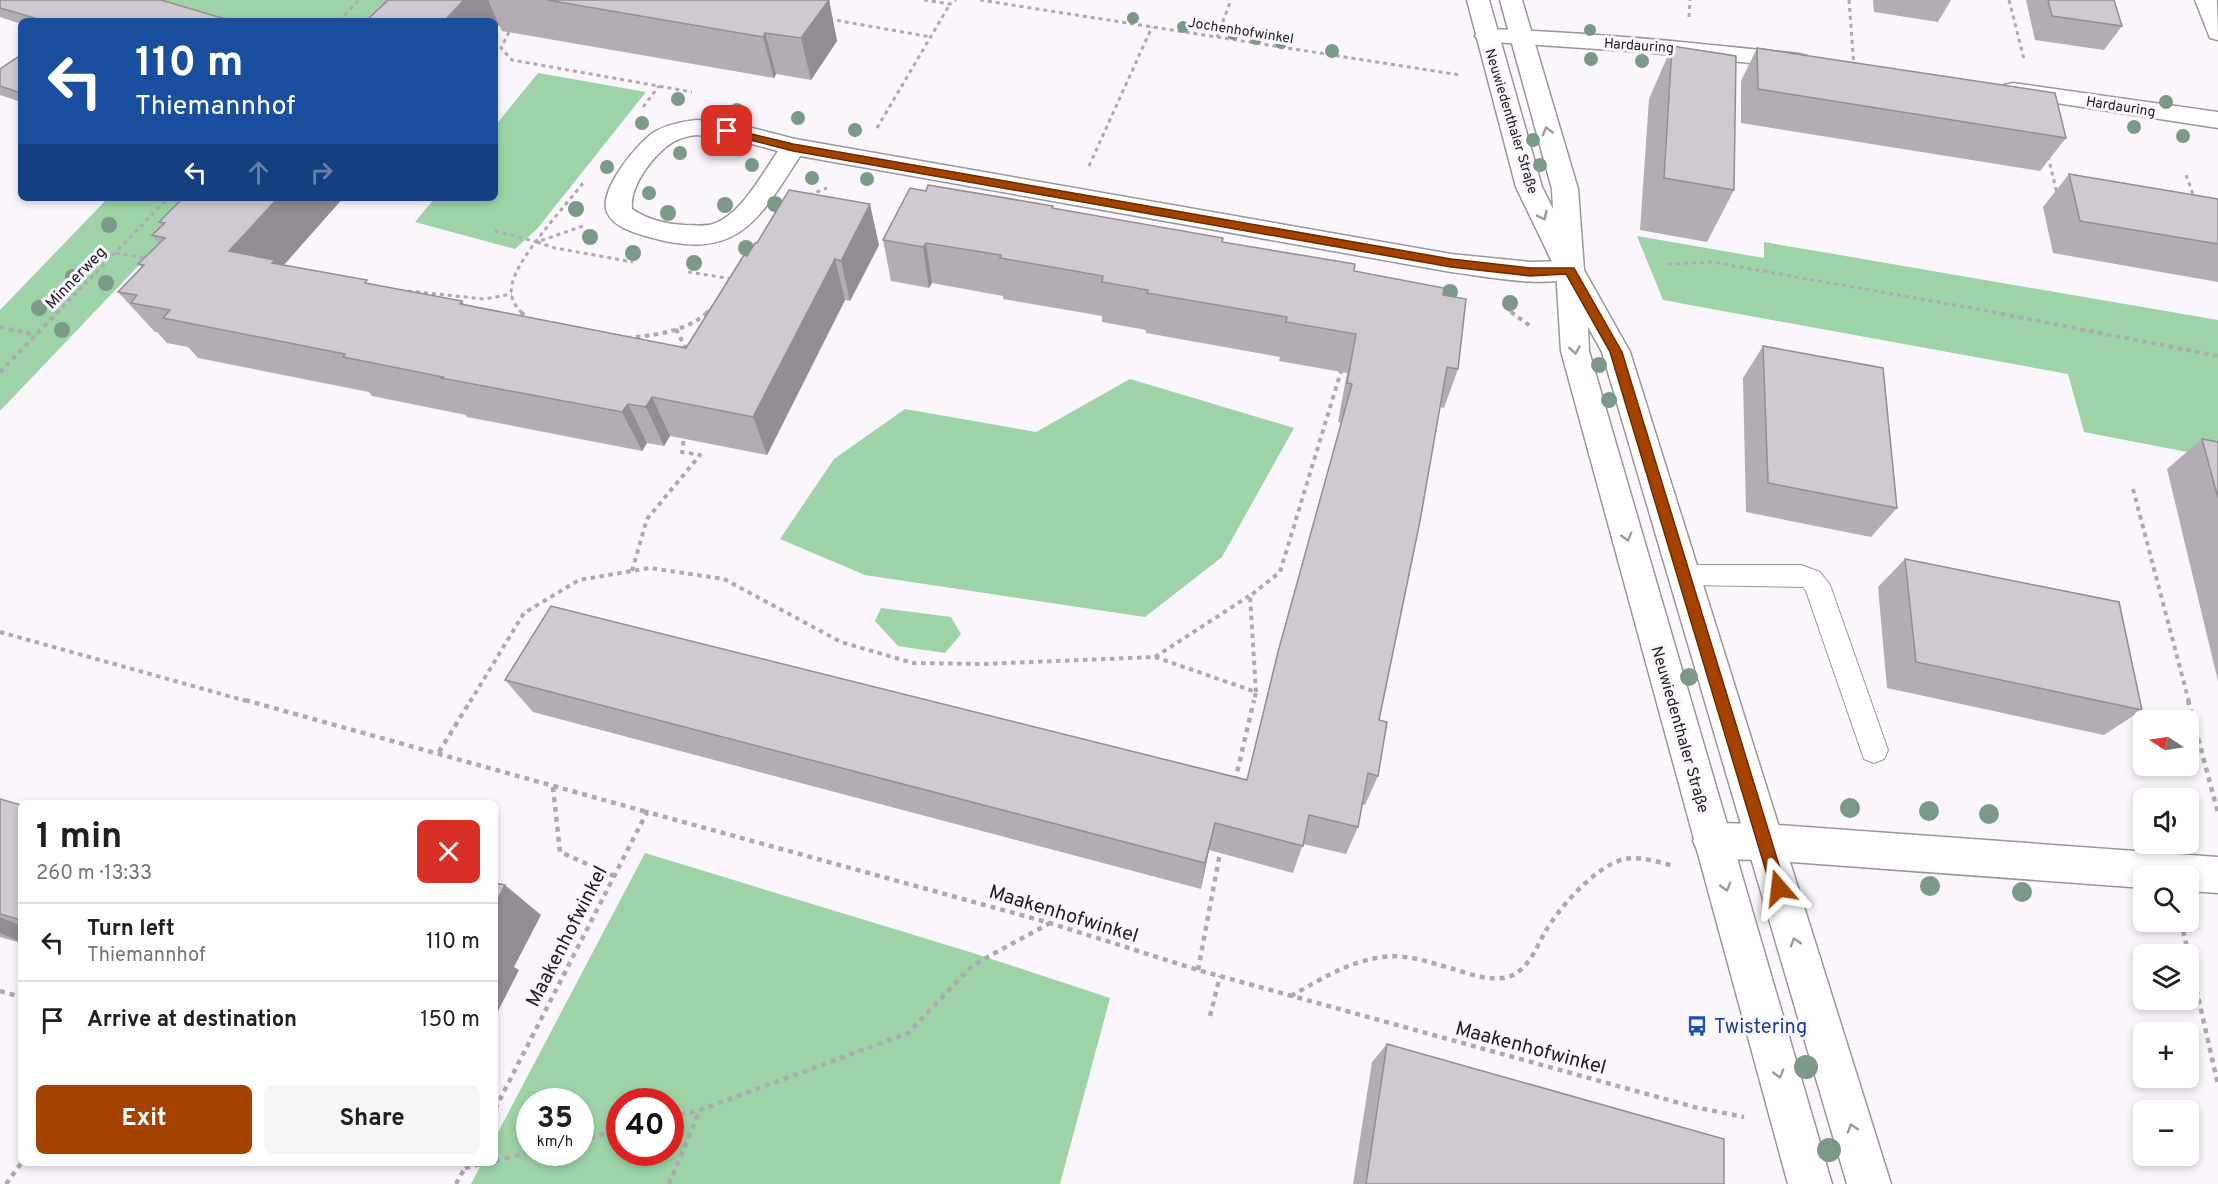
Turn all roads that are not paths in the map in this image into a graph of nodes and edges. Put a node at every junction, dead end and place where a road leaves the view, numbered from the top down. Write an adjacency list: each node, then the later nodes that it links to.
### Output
1 (1478, 0): 5 (street, Neuwiedenthaler Straße)
2 (1511, 0): 6 (street, Neuwiedenthaler Straße)
3 (2206, 0): 4 (street)
4 (2218, 33)
5 (1486, 36): 6 (street, Hardauring); 11 (street, Neuwiedenthaler Straße, one-way to 11)
6 (1520, 37): 7 (street, Hardauring); 11 (street, Neuwiedenthaler Straße, one-way to 6)
7 (1854, 67)
8 (1988, 86): 9 (street, Hardauring)
9 (2218, 120)
10 (793, 147): 10 (street); 11 (street)
11 (1570, 270): 12 (street, Neuwiedenthaler Straße); 14 (street, Neuwiedenthaler Straße, one-way to 14)
12 (1684, 575): 13 (lane); 15 (street, Neuwiedenthaler Straße)
13 (1874, 750)
14 (1712, 841): 15 (street); 17 (street, Neuwiedenthaler Straße, one-way to 17)
15 (1765, 842): 16 (street); 18 (street, Neuwiedenthaler Straße, one-way to 15)
16 (2218, 875)
17 (1810, 1184)
18 (1869, 1184)

